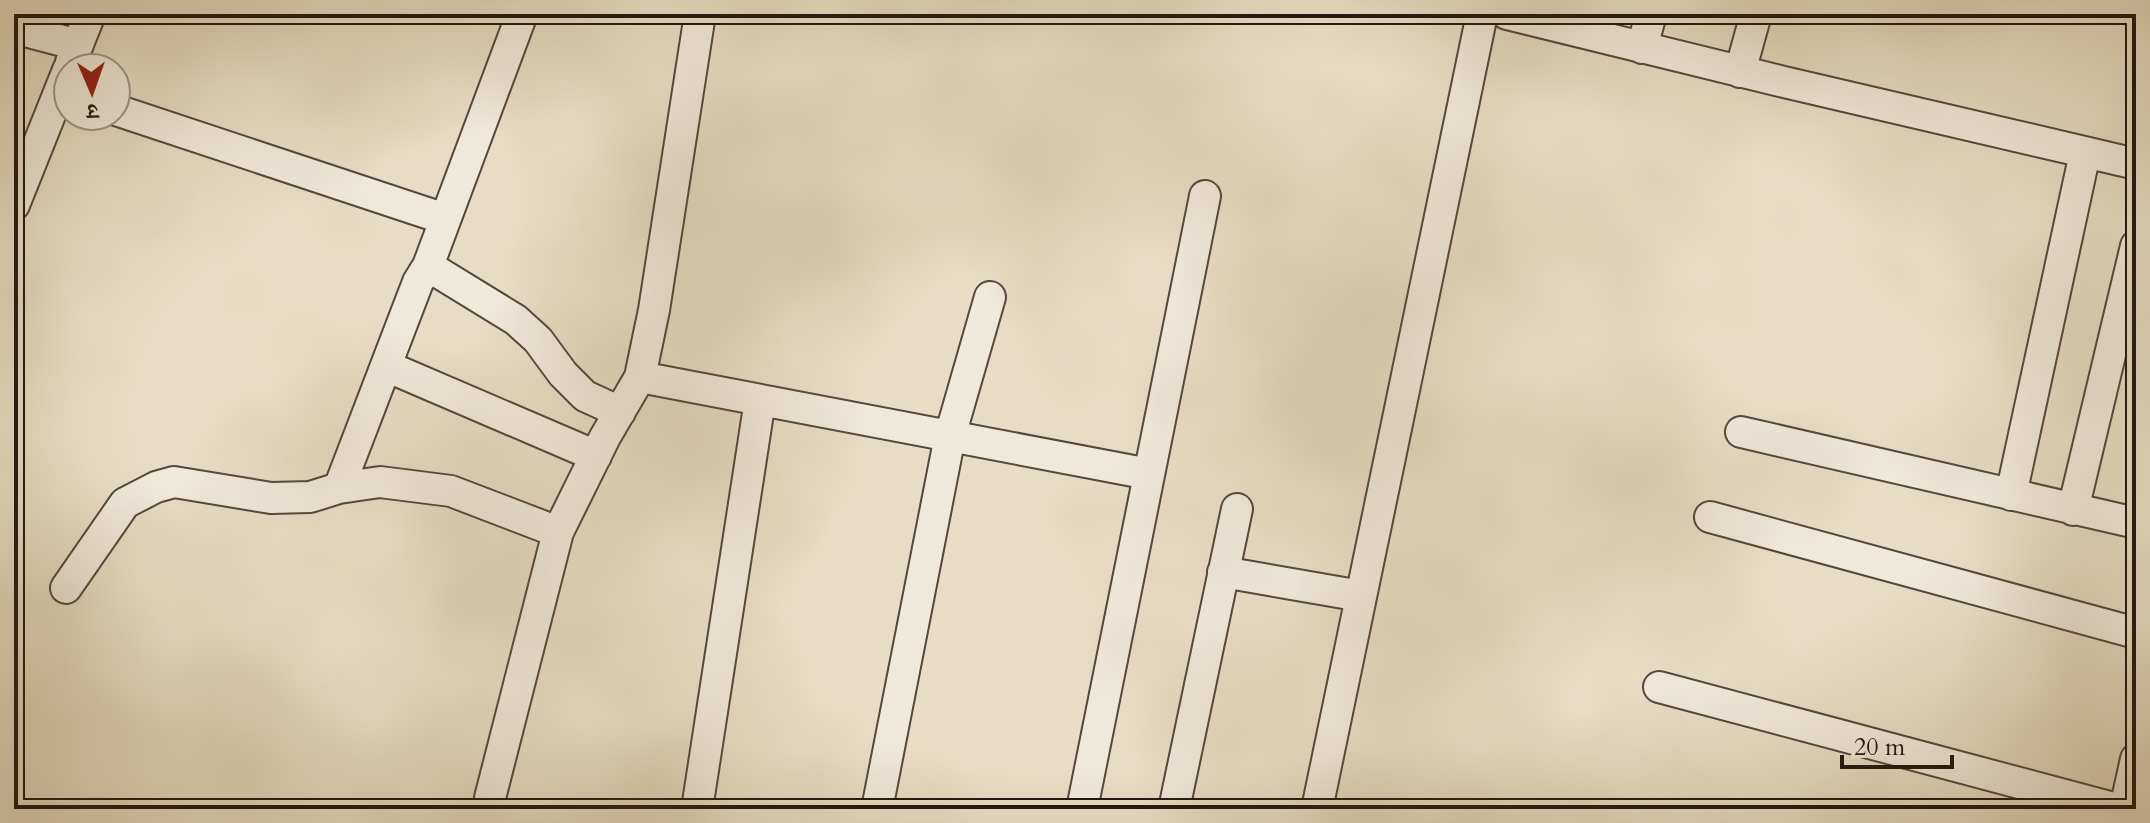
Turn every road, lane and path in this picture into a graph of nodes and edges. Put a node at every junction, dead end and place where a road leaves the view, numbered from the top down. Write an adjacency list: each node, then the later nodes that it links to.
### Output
1 (90, 14): 10 (street)
2 (522, 14): 19 (street)
3 (700, 14): 24 (street)
4 (1482, 14): 40 (street)
5 (1507, 14): 9 (street)
6 (1651, 14): 9 (street)
7 (1756, 14): 12 (street)
8 (14, 28): 11 (street)
9 (1642, 48): 12 (street)
10 (76, 52)
11 (52, 60)
12 (1740, 72): 15 (street)
13 (52, 113): 18 (street)
14 (132, 115): 19 (street)
15 (2085, 153): 16 (street); 32 (street)
16 (2136, 164)
17 (1205, 196): 30 (street)
18 (14, 205)
19 (445, 219): 21 (street)
20 (2136, 246): 34 (street)
21 (428, 266): 23 (street); 26 (street)
22 (990, 297): 28 (street)
23 (386, 366): 29 (street); 31 (street)
24 (640, 377): 25 (street); 26 (street)
25 (760, 400): 28 (street); 45 (street)
26 (620, 412): 29 (street)
27 (1741, 432): 32 (street)
28 (950, 436): 30 (street); 46 (street)
29 (596, 456): 37 (street)
30 (1149, 474): 47 (street)
31 (339, 488): 37 (street); 39 (street)
32 (2011, 495): 34 (street)
33 (1237, 509): 38 (street)
34 (2073, 510): 36 (street)
35 (1710, 517): 41 (street)
36 (2136, 523)
37 (558, 532): 44 (street)
38 (1223, 572): 40 (street); 48 (street)
39 (66, 588)
40 (1361, 596): 49 (street)
41 (2136, 633)
42 (1659, 687): 50 (street)
43 (2136, 759): 51 (street)
44 (490, 798)
45 (697, 809)
46 (877, 809)
47 (1082, 809)
48 (1174, 809)
49 (1317, 809)
50 (2117, 809)
51 (2125, 809)

